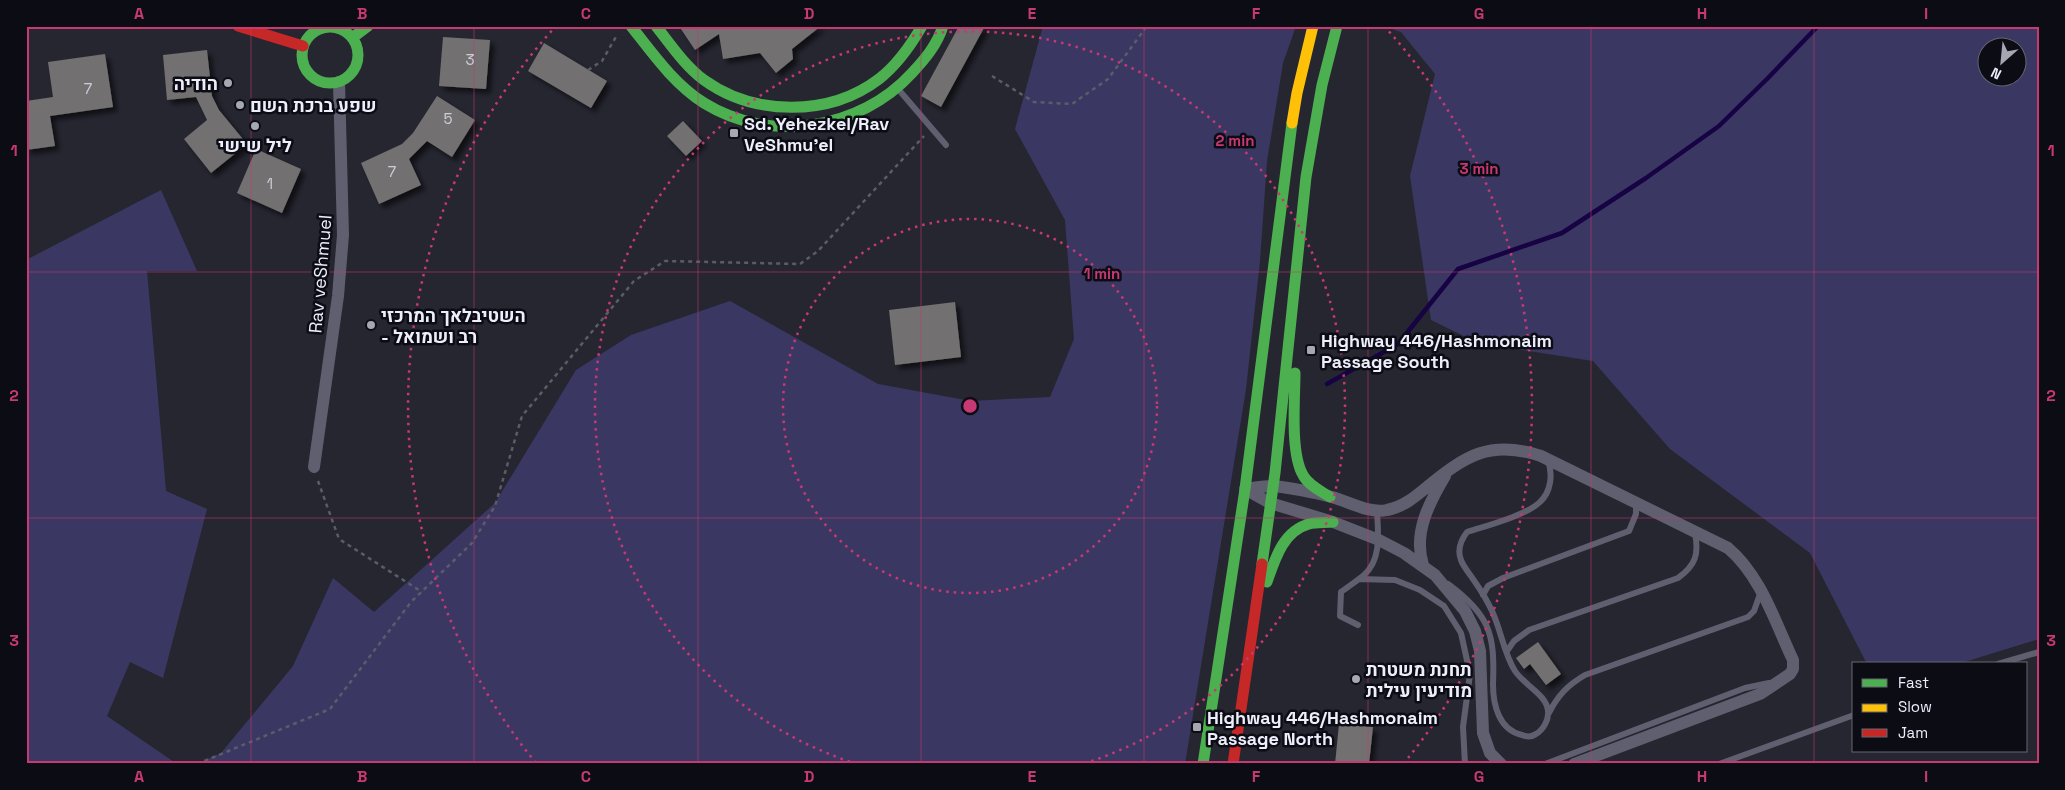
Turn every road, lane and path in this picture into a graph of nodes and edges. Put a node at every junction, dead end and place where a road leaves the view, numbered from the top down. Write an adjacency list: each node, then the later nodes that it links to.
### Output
1 (238, 26): 11 (main road)
2 (368, 26): 10 (main road)
3 (656, 26): 13 (main road)
4 (922, 26): 13 (main road)
5 (943, 26): 16 (main road)
6 (1148, 26): 14 (path)
7 (1313, 26): 24 (main road)
8 (1337, 26): 19 (main road)
9 (627, 28): 12 (path); 16 (main road)
10 (352, 38): 11 (main road); 15 (main road)
11 (303, 46): 15 (main road)
12 (588, 70)
13 (885, 74): 16 (main road)
14 (992, 76)
15 (339, 82): 21 (street, Rav veShmuel)
16 (898, 89): 17 (lane)
17 (931, 128): 18 (lane); 36 (path)
18 (946, 145)
19 (1294, 288): 23 (main road); 25 (main road)
20 (1548, 460): 22 (street); 26 (street); 37 (lane)
21 (314, 467): 36 (path)
22 (1451, 468): 28 (street); 32 (street)
23 (1272, 486): 24 (street); 25 (street); 27 (main road)
24 (1245, 489): 27 (street); 49 (main road)
25 (1330, 497): 28 (street)
26 (1636, 502): 30 (street); 37 (lane)
27 (1270, 503): 29 (street); 38 (main road)
28 (1376, 511): 31 (lane)
29 (1333, 522): 31 (street); 38 (main road)
30 (1695, 531): 35 (street); 40 (lane)
31 (1379, 540): 32 (street); 34 (lane)
32 (1423, 566): 33 (street)
33 (1435, 575): 44 (lane); 54 (street)
34 (1359, 579): 39 (lane); 53 (lane)
35 (1760, 590): 43 (street); 44 (lane)
36 (422, 592): 48 (path)
37 (1483, 595): 40 (lane)
38 (1254, 614): 46 (main road)
39 (1358, 624)
40 (1507, 651): 44 (lane)
41 (2039, 652): 42 (lane)
42 (2005, 662)
43 (1781, 681): 55 (lane); 56 (street)
44 (1549, 713)
45 (1852, 716): 57 (lane)
46 (1240, 722): 47 (main road); 50 (main road); 51 (main road)
47 (1238, 746): 51 (main road); 52 (main road)
48 (197, 764)
49 (1202, 764)
50 (1229, 764)
51 (1234, 764)
52 (1242, 764)
53 (1465, 764)
54 (1501, 764)
55 (1545, 764)
56 (1574, 764)
57 (1719, 764)

